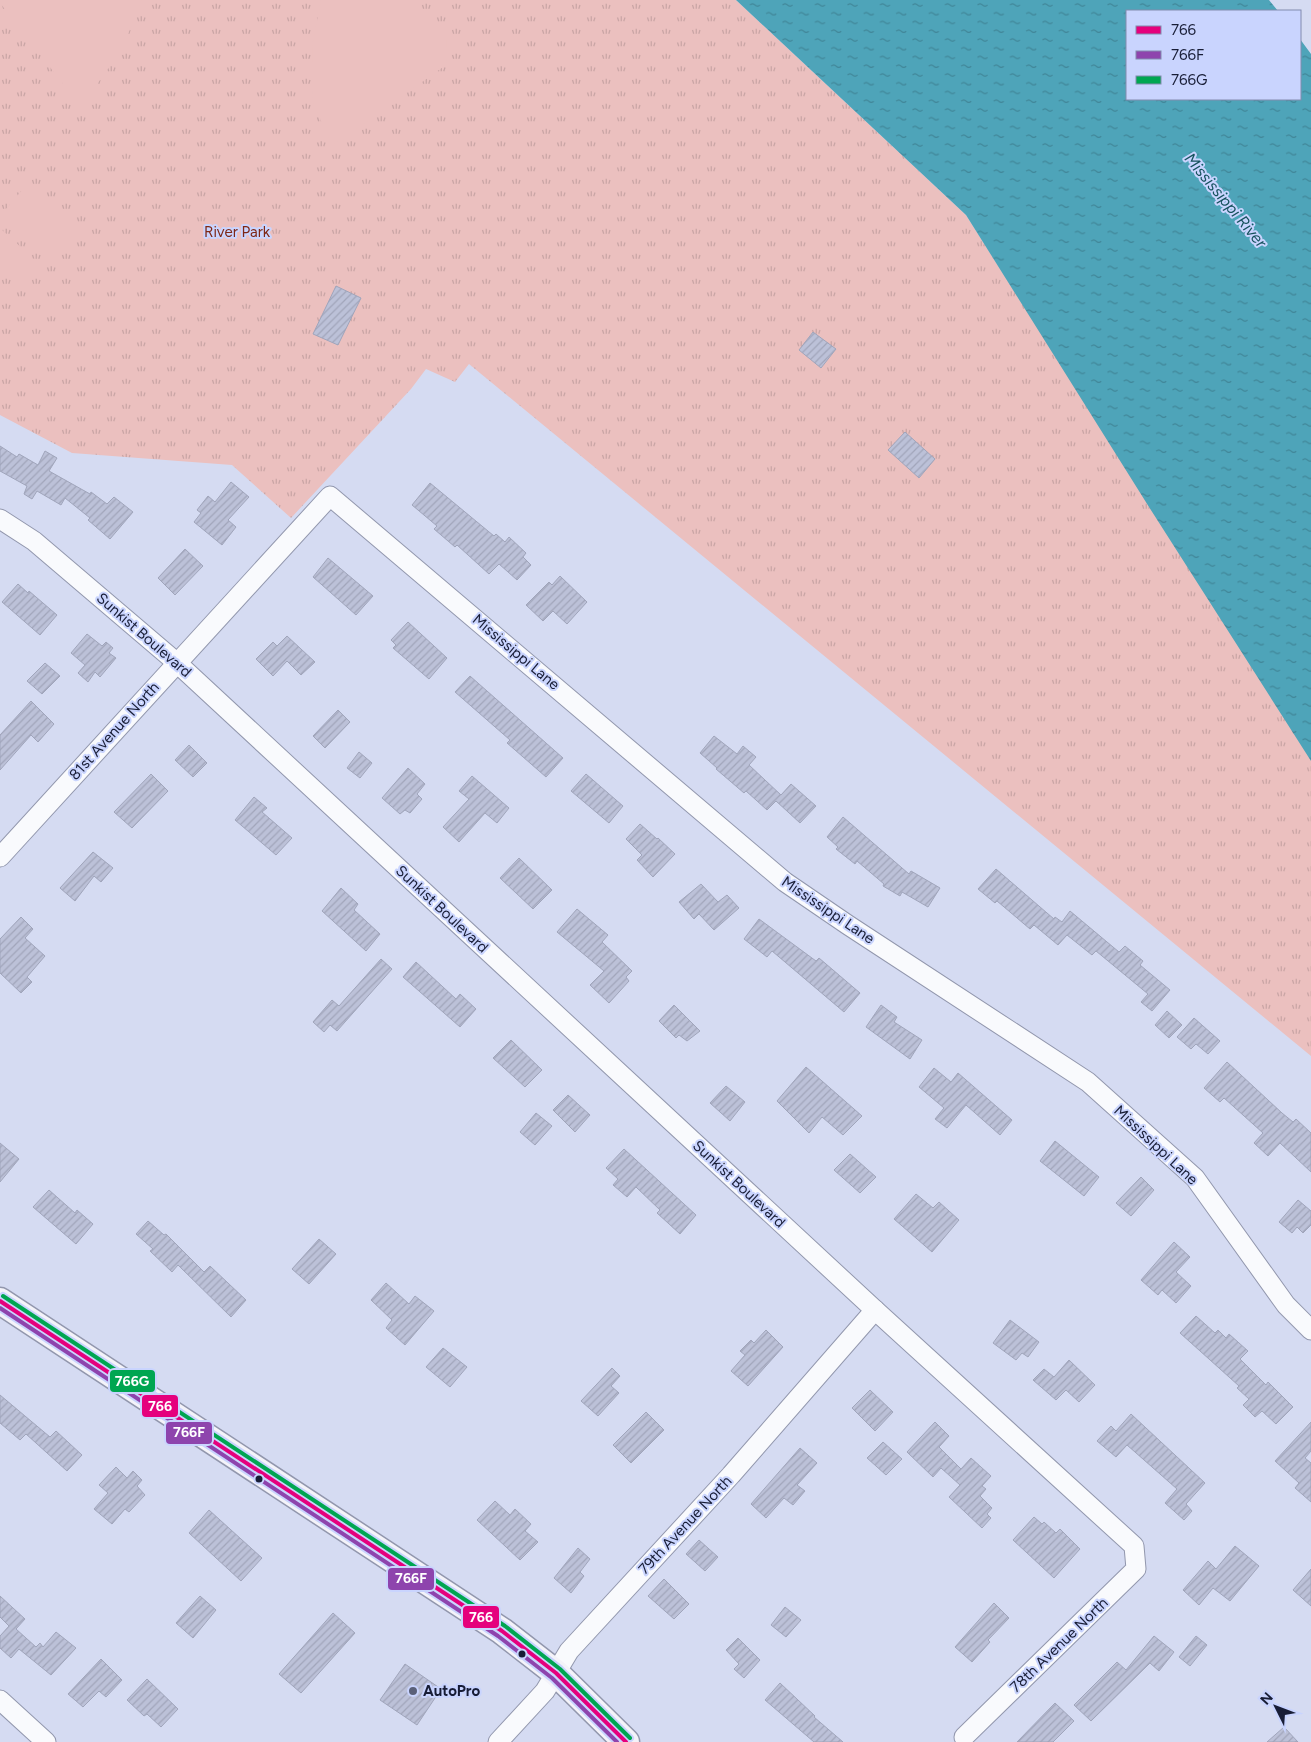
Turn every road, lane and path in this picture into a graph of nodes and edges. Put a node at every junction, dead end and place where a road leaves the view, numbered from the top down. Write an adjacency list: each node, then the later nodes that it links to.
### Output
1 (330, 496): 3 (street, 81st Avenue North); 7 (street, Mississippi Lane)
2 (0, 519): 3 (street, Sunkist Boulevard)
3 (176, 662): 4 (street, 81st Avenue North); 6 (street, Sunkist Boulevard)
4 (0, 857)
5 (0, 1302): 9 (street)
6 (875, 1310): 8 (street, Sunkist Boulevard); 9 (street, 79th Avenue North)
7 (1311, 1330)
8 (1134, 1546): 11 (street, 78th Avenue North)
9 (556, 1673): 13 (street, 79th Avenue North); 14 (street)
10 (0, 1700): 12 (street)
11 (964, 1737)
12 (46, 1742)
13 (498, 1742)
14 (626, 1742)

